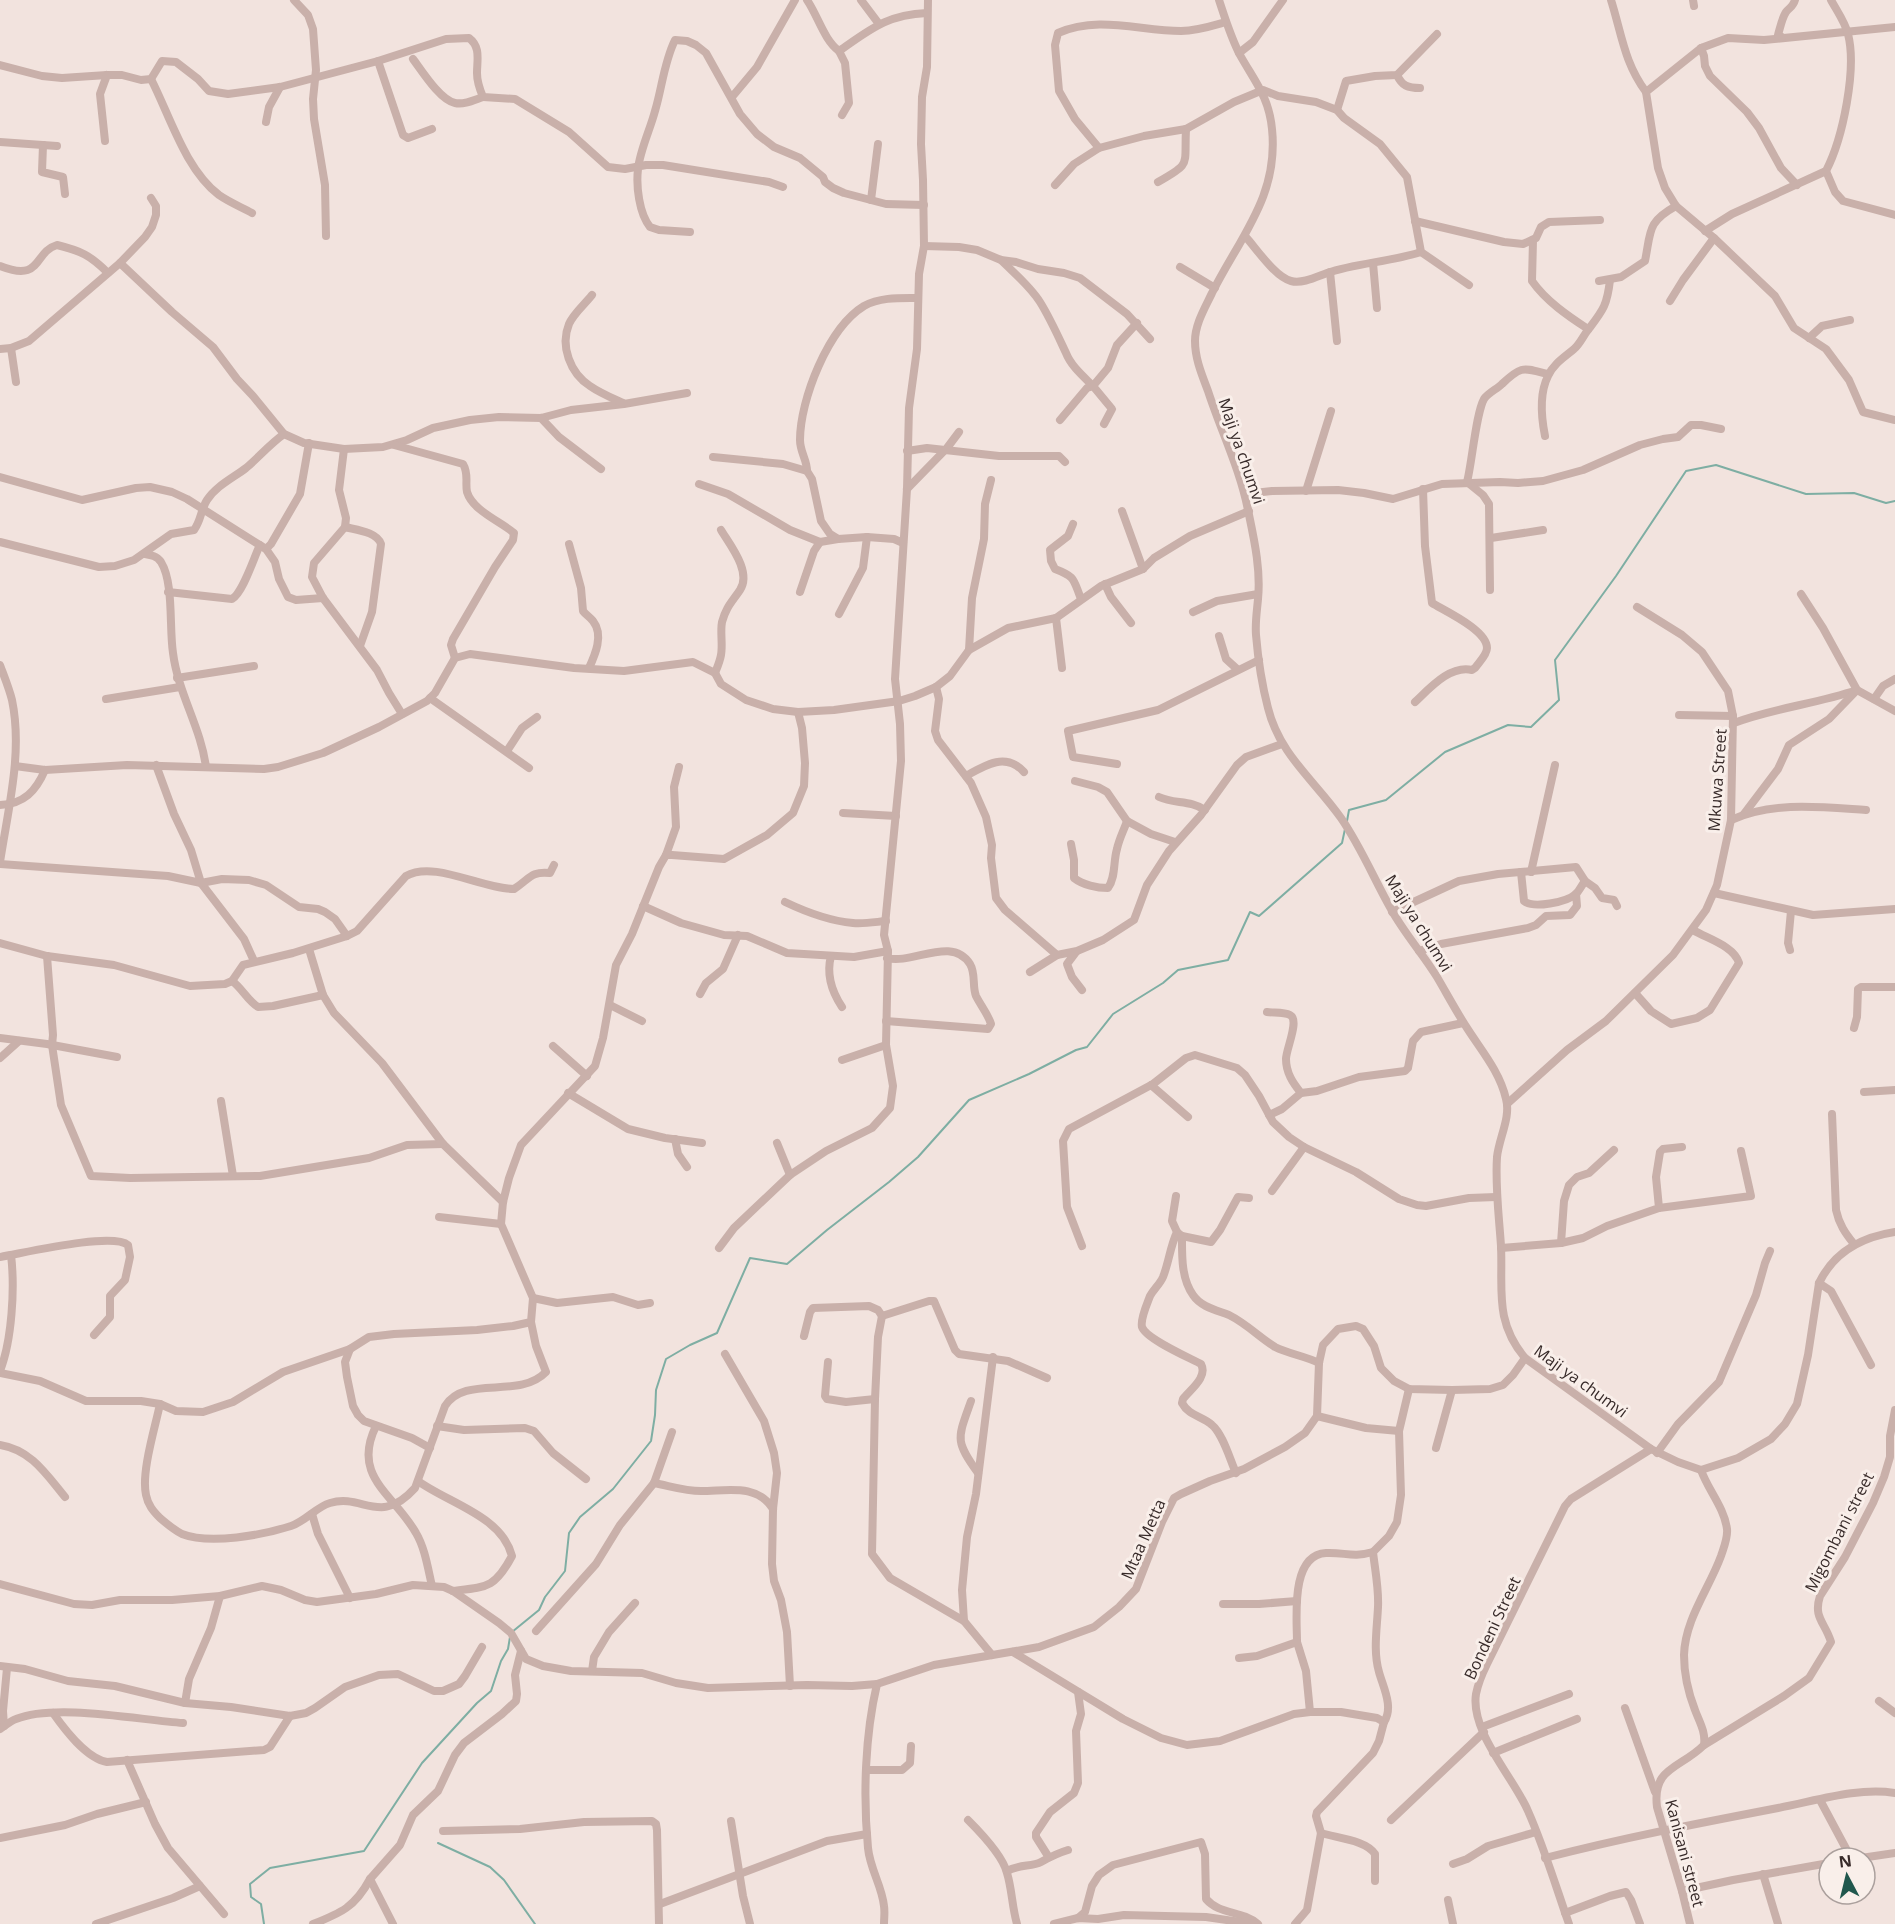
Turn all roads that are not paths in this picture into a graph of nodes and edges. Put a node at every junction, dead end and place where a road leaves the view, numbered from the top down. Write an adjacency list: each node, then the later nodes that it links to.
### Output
1 (294, 0): 26 (street)
2 (795, 0): 33 (street)
3 (807, 0): 19 (street)
4 (861, 0): 13 (street)
5 (928, 0): 11 (street)
6 (1219, 0): 12 (street, Maji ya chumvi)
7 (1283, 0): 20 (street)
8 (1611, 0): 31 (street)
9 (1795, 0): 17 (street)
10 (1831, 0): 15 (street)
11 (927, 13): 13 (street); 54 (street)
12 (1226, 22): 20 (street, Maji ya chumvi); 44 (street)
13 (879, 24): 19 (street)
14 (1895, 27): 15 (street)
15 (1848, 32): 17 (street); 46 (street)
16 (1437, 34): 25 (street)
17 (1782, 37): 18 (street)
18 (1701, 48): 31 (street); 49 (street)
19 (839, 51): 35 (street)
20 (1239, 53): 30 (street, Maji ya chumvi)
21 (413, 59): 32 (street)
22 (378, 61): 26 (street); 32 (street); 37 (street)
23 (0, 64): 24 (street)
24 (107, 75): 27 (street); 39 (street)
25 (1397, 75): 29 (street); 34 (street)
26 (316, 77): 28 (street); 62 (street)
27 (151, 79): 28 (street); 56 (street)
28 (280, 87): 36 (street)
29 (1420, 88)
30 (1263, 90): 34 (street); 38 (street); 63 (street, Maji ya chumvi)
31 (1646, 92): 55 (street)
32 (483, 97): 45 (street)
33 (732, 97): 45 (street); 53 (street)
34 (1336, 110): 59 (street)
35 (842, 115)
36 (266, 122)
37 (432, 129)
38 (1186, 129): 44 (street); 47 (street)
39 (105, 141)
40 (0, 142): 42 (street)
41 (878, 144): 53 (street)
42 (43, 145): 43 (street); 51 (street)
43 (57, 146)
44 (1100, 148): 48 (street)
45 (639, 166): 50 (street); 61 (street)
46 (1826, 171): 49 (street); 57 (street)
47 (1158, 182)
48 (1055, 185)
49 (1797, 185): 60 (street)
50 (783, 187)
51 (65, 194)
52 (151, 198): 70 (street)
53 (871, 200): 54 (street)
54 (924, 205): 66 (street)
55 (1676, 206): 60 (street); 77 (street)
56 (252, 213)
57 (1895, 215)
58 (1600, 220): 65 (street)
59 (1415, 221): 65 (street); 67 (street)
60 (1705, 231): 64 (street)
61 (690, 232)
62 (326, 236)
63 (1245, 236): 74 (street); 79 (street, Maji ya chumvi)
64 (1714, 238): 82 (street); 87 (street)
65 (1533, 240): 86 (street)
66 (924, 246): 69 (street); 81 (street)
67 (1421, 252): 71 (street); 78 (street)
68 (0, 259): 73 (street)
69 (1001, 260): 85 (street); 94 (street)
70 (120, 263): 75 (street); 104 (street)
71 (1373, 263): 74 (street); 83 (street)
72 (1180, 267): 79 (street)
73 (4, 268): 75 (street)
74 (1330, 272): 89 (street)
75 (108, 273): 90 (street)
76 (1599, 280): 77 (street)
77 (1610, 280): 86 (street)
78 (1469, 285)
79 (1215, 288): 122 (street, Maji ya chumvi)
80 (592, 295): 96 (street)
81 (918, 298): 110 (street); 114 (street)
82 (1670, 301)
83 (1377, 308)
84 (1850, 320): 87 (street)
85 (1137, 323): 88 (street); 94 (street)
86 (1588, 329): 92 (street)
87 (1809, 338): 100 (street)
88 (1150, 339)
89 (1337, 340)
90 (11, 348): 91 (street); 93 (street)
91 (0, 349)
92 (1548, 374): 105 (street); 117 (street)
93 (16, 382)
94 (1093, 386): 99 (street); 101 (street)
95 (687, 393): 96 (street)
96 (624, 404): 98 (street)
97 (1331, 411): 121 (street)
98 (541, 418): 107 (street); 113 (street)
99 (1060, 420)
100 (1895, 420)
101 (1104, 424)
102 (1721, 429): 117 (street)
103 (959, 432): 109 (street)
104 (284, 434): 106 (street); 123 (street)
105 (1545, 436)
106 (309, 443): 108 (street); 137 (street)
107 (394, 445): 108 (street); 156 (street)
108 (345, 449): 127 (street)
109 (945, 450): 110 (street); 112 (street); 119 (street)
110 (907, 451): 119 (street)
111 (713, 457): 114 (street)
112 (1065, 462)
113 (601, 469)
114 (807, 471): 133 (street)
115 (0, 477): 123 (street)
116 (991, 480): 155 (street)
117 (1467, 482): 120 (street); 132 (street)
118 (699, 484): 135 (street)
119 (907, 489): 131 (street)
120 (1423, 489): 121 (street); 174 (street)
121 (1306, 491): 122 (street)
122 (1245, 494): 125 (street, Maji ya chumvi)
123 (203, 510): 137 (street); 138 (street)
124 (1122, 511): 139 (street)
125 (1248, 511): 139 (street); 144 (street, Maji ya chumvi)
126 (1073, 524): 147 (street)
127 (345, 527): 146 (street); 154 (street)
128 (721, 530): 163 (street)
129 (1543, 530): 132 (street)
130 (867, 537): 131 (street); 133 (street); 150 (street)
131 (904, 538): 173 (street)
132 (1491, 538): 141 (street)
133 (838, 539): 135 (street)
134 (0, 542): 138 (street)
135 (820, 542): 143 (street)
136 (568, 544): 160 (street)
137 (263, 547): 142 (street); 146 (street)
138 (145, 554): 142 (street)
139 (1143, 569): 140 (street)
140 (1105, 584): 147 (street); 152 (street)
141 (1490, 591)
142 (168, 592): 164 (street)
143 (800, 592)
144 (1258, 594): 149 (street); 157 (street, Maji ya chumvi)
145 (1801, 594): 169 (street)
146 (323, 598): 154 (street)
147 (1081, 599): 151 (street)
148 (1637, 607): 180 (street)
149 (1193, 612)
150 (839, 614)
151 (1056, 618): 155 (street); 161 (street)
152 (1131, 623)
153 (1219, 636): 162 (street)
154 (360, 646): 177 (street)
155 (969, 650): 168 (street)
156 (455, 658): 160 (street); 170 (street)
157 (1259, 660): 162 (street); 181 (street, Maji ya chumvi)
158 (0, 665): 166 (street)
159 (255, 666): 164 (street)
160 (589, 668): 163 (street)
161 (1062, 668)
162 (1237, 669): 183 (street)
163 (715, 673): 176 (street)
164 (177, 678): 167 (street)
165 (1895, 679): 172 (street)
166 (3, 683): 186 (street)
167 (180, 687): 171 (street); 187 (street)
168 (936, 687): 173 (street); 192 (street)
169 (1857, 690): 172 (street); 180 (street, Mkuwa Street); 199 (street)
170 (430, 698): 177 (street); 182 (street)
171 (106, 699)
172 (1874, 699): 175 (street)
173 (898, 701): 176 (street); 200 (street)
174 (1415, 702)
175 (1895, 711)
176 (798, 712): 205 (street)
177 (402, 714): 187 (street)
178 (1679, 715): 180 (street)
179 (537, 717): 182 (street)
180 (1734, 720): 201 (street, Mkuwa Street)
181 (1282, 744): 196 (street); 219 (street, Maji ya chumvi)
182 (507, 751): 189 (street)
183 (1118, 764)
184 (156, 765): 187 (street); 190 (street); 211 (street)
185 (1555, 765): 209 (street)
186 (15, 766): 190 (street); 195 (street)
187 (206, 767)
188 (679, 767): 205 (street)
189 (530, 768)
190 (45, 770): 195 (street)
191 (1024, 772): 192 (street)
192 (966, 776): 230 (street)
193 (1075, 782): 202 (street)
194 (1159, 797): 196 (street)
195 (4, 804): 206 (street)
196 (1205, 810): 203 (street)
197 (1866, 810): 199 (street)
198 (843, 813): 200 (street)
199 (1744, 814): 201 (street)
200 (896, 816): 220 (street)
201 (1731, 820): 212 (street, Mkuwa Street)
202 (1127, 821): 203 (street); 204 (street)
203 (1175, 842): 227 (street)
204 (1071, 844)
205 (666, 855): 215 (street)
206 (0, 863): 211 (street)
207 (554, 865): 223 (street)
208 (1521, 872): 209 (street); 213 (street); 219 (street)
209 (1531, 872): 210 (street)
210 (1585, 881): 213 (street); 216 (street)
211 (201, 883): 223 (street); 233 (street)
212 (1714, 893): 218 (street); 221 (street, Mkuwa Street)
213 (1576, 894): 228 (street)
214 (785, 902): 220 (street)
215 (643, 906): 222 (street); 241 (street)
216 (1617, 906)
217 (1895, 909): 218 (street)
218 (1791, 911): 226 (street)
219 (1392, 912): 228 (street, Maji ya chumvi)
220 (886, 921): 229 (street)
221 (1693, 930): 238 (street, Mkuwa Street); 238 (street)
222 (738, 935): 232 (street); 240 (street)
223 (347, 936): 225 (street)
224 (0, 942): 231 (street)
225 (309, 949): 233 (street); 239 (street)
226 (1790, 950)
227 (1077, 951): 230 (street); 237 (street)
228 (1419, 951): 246 (street, Maji ya chumvi)
229 (888, 955): 232 (street); 245 (street); 245 (street)
230 (1057, 955): 234 (street)
231 (47, 956): 235 (street); 250 (street)
232 (831, 957): 242 (street)
233 (254, 961): 235 (street)
234 (1030, 972)
235 (232, 981): 239 (street)
236 (1895, 987): 247 (street)
237 (1082, 990)
238 (1635, 993): 263 (street, Mkuwa Street)
239 (323, 994): 270 (street)
240 (700, 994)
241 (610, 1005): 244 (street); 256 (street)
242 (842, 1007)
243 (1267, 1012): 261 (street)
244 (642, 1021)
245 (886, 1021): 251 (street)
246 (1463, 1023): 261 (street); 263 (street, Maji ya chumvi)
247 (1854, 1028)
248 (0, 1038): 249 (street)
249 (19, 1041): 250 (street); 254 (street)
250 (52, 1045): 253 (street); 277 (street)
251 (886, 1045): 255 (street); 276 (street)
252 (553, 1046): 256 (street)
253 (117, 1057)
254 (0, 1058)
255 (842, 1060)
256 (587, 1076): 260 (street)
257 (1151, 1085): 265 (street); 266 (street); 290 (street)
258 (1895, 1090): 259 (street)
259 (1864, 1092)
260 (568, 1093): 267 (street); 282 (street)
261 (1301, 1093): 265 (street)
262 (221, 1101): 277 (street)
263 (1508, 1103): 280 (street, Maji ya chumvi)
264 (1832, 1114): 289 (street)
265 (1269, 1115): 271 (street)
266 (1188, 1117)
267 (675, 1139): 268 (street); 275 (street)
268 (702, 1143)
269 (777, 1143): 276 (street)
270 (442, 1144): 277 (street); 282 (street)
271 (1304, 1147): 278 (street); 280 (street)
272 (1682, 1147): 283 (street)
273 (1614, 1150): 288 (street)
274 (1741, 1151): 283 (street)
275 (687, 1167)
276 (790, 1175): 291 (street)
277 (233, 1176)
278 (1272, 1191)
279 (1176, 1196): 287 (street)
280 (1496, 1197): 292 (street, Maji ya chumvi)
281 (1249, 1198): 287 (street)
282 (503, 1202): 285 (street)
283 (1659, 1208): 288 (street)
284 (439, 1217): 285 (street)
285 (501, 1224): 297 (street)
286 (1895, 1232): 289 (street)
287 (1179, 1234): 308 (street); 329 (street)
288 (1561, 1243): 292 (street)
289 (1854, 1244): 296 (street)
290 (1082, 1246)
291 (719, 1248)
292 (1501, 1248): 306 (street, Maji ya chumvi)
293 (1770, 1251): 326 (street)
294 (11, 1255): 295 (street); 301 (street); 310 (street)
295 (0, 1257)
296 (1819, 1283): 309 (street); 327 (street)
297 (533, 1298): 298 (street); 300 (street)
298 (650, 1303)
299 (882, 1316): 302 (street); 305 (street); 314 (street)
300 (531, 1322): 303 (street); 320 (street)
301 (94, 1335)
302 (804, 1336)
303 (350, 1349): 316 (street); 319 (street)
304 (725, 1354): 335 (street)
305 (993, 1358): 311 (street); 328 (street)
306 (1525, 1358): 313 (street); 326 (street, Maji ya chumvi)
307 (828, 1362): 314 (street)
308 (1319, 1363): 312 (street); 318 (street)
309 (1871, 1365)
310 (0, 1372): 316 (street)
311 (1047, 1378)
312 (1409, 1389): 313 (street); 321 (street)
313 (1452, 1390): 325 (street)
314 (875, 1399): 346 (street)
315 (971, 1401): 328 (street)
316 (159, 1404): 336 (street)
317 (1895, 1410): 372 (street, Migombani street)
318 (1317, 1416): 321 (street); 329 (street, Mtaa Metta)
319 (376, 1426): 324 (street); 334 (street)
320 (437, 1426): 324 (street); 330 (street)
321 (1399, 1431): 337 (street)
322 (672, 1432): 332 (street)
323 (0, 1445): 333 (street)
324 (430, 1448): 331 (street)
325 (1436, 1448)
326 (1654, 1451): 327 (street, Maji ya chumvi); 371 (street, Bondeni Street)
327 (1701, 1470): 372 (street)
328 (978, 1473): 346 (street)
329 (1236, 1473): 351 (street, Mtaa Metta)
330 (586, 1479)
331 (418, 1481): 334 (street); 340 (street)
332 (654, 1483): 335 (street); 347 (street)
333 (65, 1497)
334 (394, 1504): 336 (street); 339 (street)
335 (773, 1509): 357 (street)
336 (312, 1514): 342 (street)
337 (1373, 1552): 343 (street); 368 (street)
338 (0, 1584): 341 (street)
339 (432, 1586): 340 (street); 342 (street)
340 (453, 1591): 350 (street)
341 (220, 1596): 342 (street); 361 (street)
342 (350, 1598)
343 (1296, 1601): 345 (street); 348 (street)
344 (635, 1603): 355 (street)
345 (1223, 1604)
346 (964, 1621): 352 (street)
347 (536, 1631)
348 (1297, 1642): 353 (street); 363 (street)
349 (482, 1647): 366 (street)
350 (520, 1651): 355 (street, Mtaa Metta); 401 (street)
351 (1012, 1651): 352 (street, Mtaa Metta); 358 (street)
352 (992, 1655): 356 (street, Mtaa Metta)
353 (1239, 1658)
354 (4, 1667): 361 (street); 370 (street)
355 (592, 1671): 357 (street, Mtaa Metta)
356 (877, 1684): 357 (street, Mtaa Metta); 376 (street)
357 (790, 1686)
358 (1078, 1692): 363 (street); 393 (street)
359 (1569, 1694): 371 (street)
360 (1879, 1701): 365 (street)
361 (185, 1703): 366 (street)
362 (1625, 1708): 378 (street)
363 (1310, 1712): 368 (street)
364 (53, 1713): 369 (street); 370 (street); 375 (street)
365 (1895, 1713)
366 (290, 1716): 375 (street)
367 (1577, 1719): 374 (street)
368 (1384, 1722): 387 (street)
369 (183, 1723)
370 (2, 1728)
371 (1483, 1730): 374 (street, Bondeni Street); 382 (street)
372 (1704, 1745): 378 (street, Kanisani street)
373 (911, 1746): 376 (street)
374 (1493, 1753): 386 (street, Bondeni Street)
375 (127, 1760): 380 (street)
376 (867, 1770): 388 (street)
377 (1895, 1792): 379 (street)
378 (1655, 1793): 384 (street, Kanisani street)
379 (1820, 1800): 384 (street); 390 (street)
380 (146, 1802): 389 (street); 403 (street)
381 (968, 1820): 398 (street)
382 (1391, 1820)
383 (731, 1821): 400 (street)
384 (1664, 1830): 395 (street); 404 (street, Kanisani street)
385 (443, 1831): 406 (street)
386 (1536, 1832): 395 (street, Bondeni Street); 396 (street)
387 (1321, 1833): 402 (street); 419 (street)
388 (867, 1834): 400 (street); 415 (street)
389 (0, 1838)
390 (1845, 1846)
391 (1068, 1850): 393 (street)
392 (1895, 1853): 394 (street)
393 (1048, 1856): 398 (street)
394 (1877, 1856)
395 (1545, 1858): 407 (street, Bondeni Street)
396 (1453, 1864)
397 (1817, 1865): 399 (street, Kanisani street)
398 (1007, 1871): 416 (street)
399 (1763, 1874): 404 (street, Kanisani street); 424 (street)
400 (740, 1875): 406 (street); 414 (street)
401 (370, 1879): 411 (street); 412 (street)
402 (1375, 1881)
403 (200, 1886): 408 (street); 410 (street)
404 (1682, 1891): 423 (street, Kanisani street)
405 (1448, 1900): 420 (street)
406 (660, 1904): 413 (street)
407 (1565, 1913): 421 (street, Bondeni Street); 422 (street)
408 (224, 1914)
409 (1078, 1918): 417 (street); 418 (street); 418 (street)
410 (96, 1924)
411 (313, 1924)
412 (393, 1924)
413 (659, 1924)
414 (750, 1924)
415 (884, 1924)
416 (1017, 1924)
417 (1054, 1924)
418 (1256, 1924)
419 (1295, 1924)
420 (1454, 1924)
421 (1569, 1924)
422 (1640, 1924)
423 (1690, 1924)
424 (1778, 1924)

